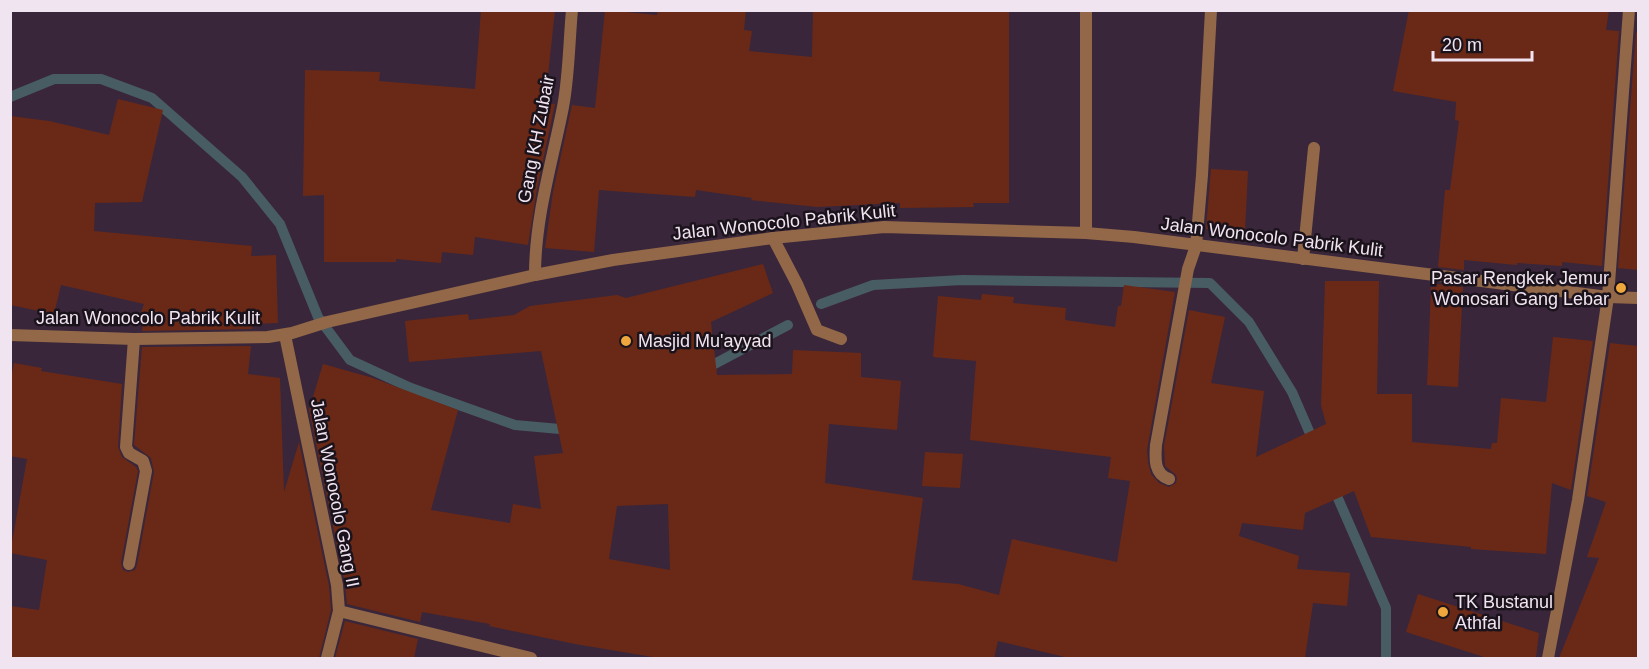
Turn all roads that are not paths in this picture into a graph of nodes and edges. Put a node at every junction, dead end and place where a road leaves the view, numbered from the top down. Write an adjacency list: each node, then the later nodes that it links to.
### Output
1 (572, 10): 10 (street, Gang KH Zubair)
2 (1086, 10): 6 (street)
3 (1211, 10): 8 (street)
4 (1629, 10): 11 (street)
5 (1314, 148): 9 (street)
6 (1086, 233): 7 (street, Jalan Wonocolo Pabrik Kulit); 8 (street, Jalan Wonocolo Pabrik Kulit)
7 (773, 238): 10 (street, Jalan Wonocolo Pabrik Kulit); 16 (street)
8 (1196, 246): 9 (street, Jalan Wonocolo Pabrik Kulit); 17 (street)
9 (1303, 259): 11 (street, Jalan Wonocolo Pabrik Kulit)
10 (535, 275): 13 (street, Jalan Wonocolo Pabrik Kulit)
11 (1608, 297): 12 (street, Jalan Wonocolo Pabrik Kulit); 22 (street)
12 (1638, 298)
13 (288, 334): 15 (street, Jalan Wonocolo Pabrik Kulit); 19 (street, Jalan Wonocolo Gang II)
14 (10, 335): 15 (street, Jalan Wonocolo Pabrik Kulit)
15 (134, 339): 18 (street)
16 (841, 339)
17 (1169, 479)
18 (129, 564)
19 (339, 611): 20 (street, Jalan Wonocolo Gang II); 21 (street)
20 (327, 658)
21 (531, 658)
22 (1548, 658)

